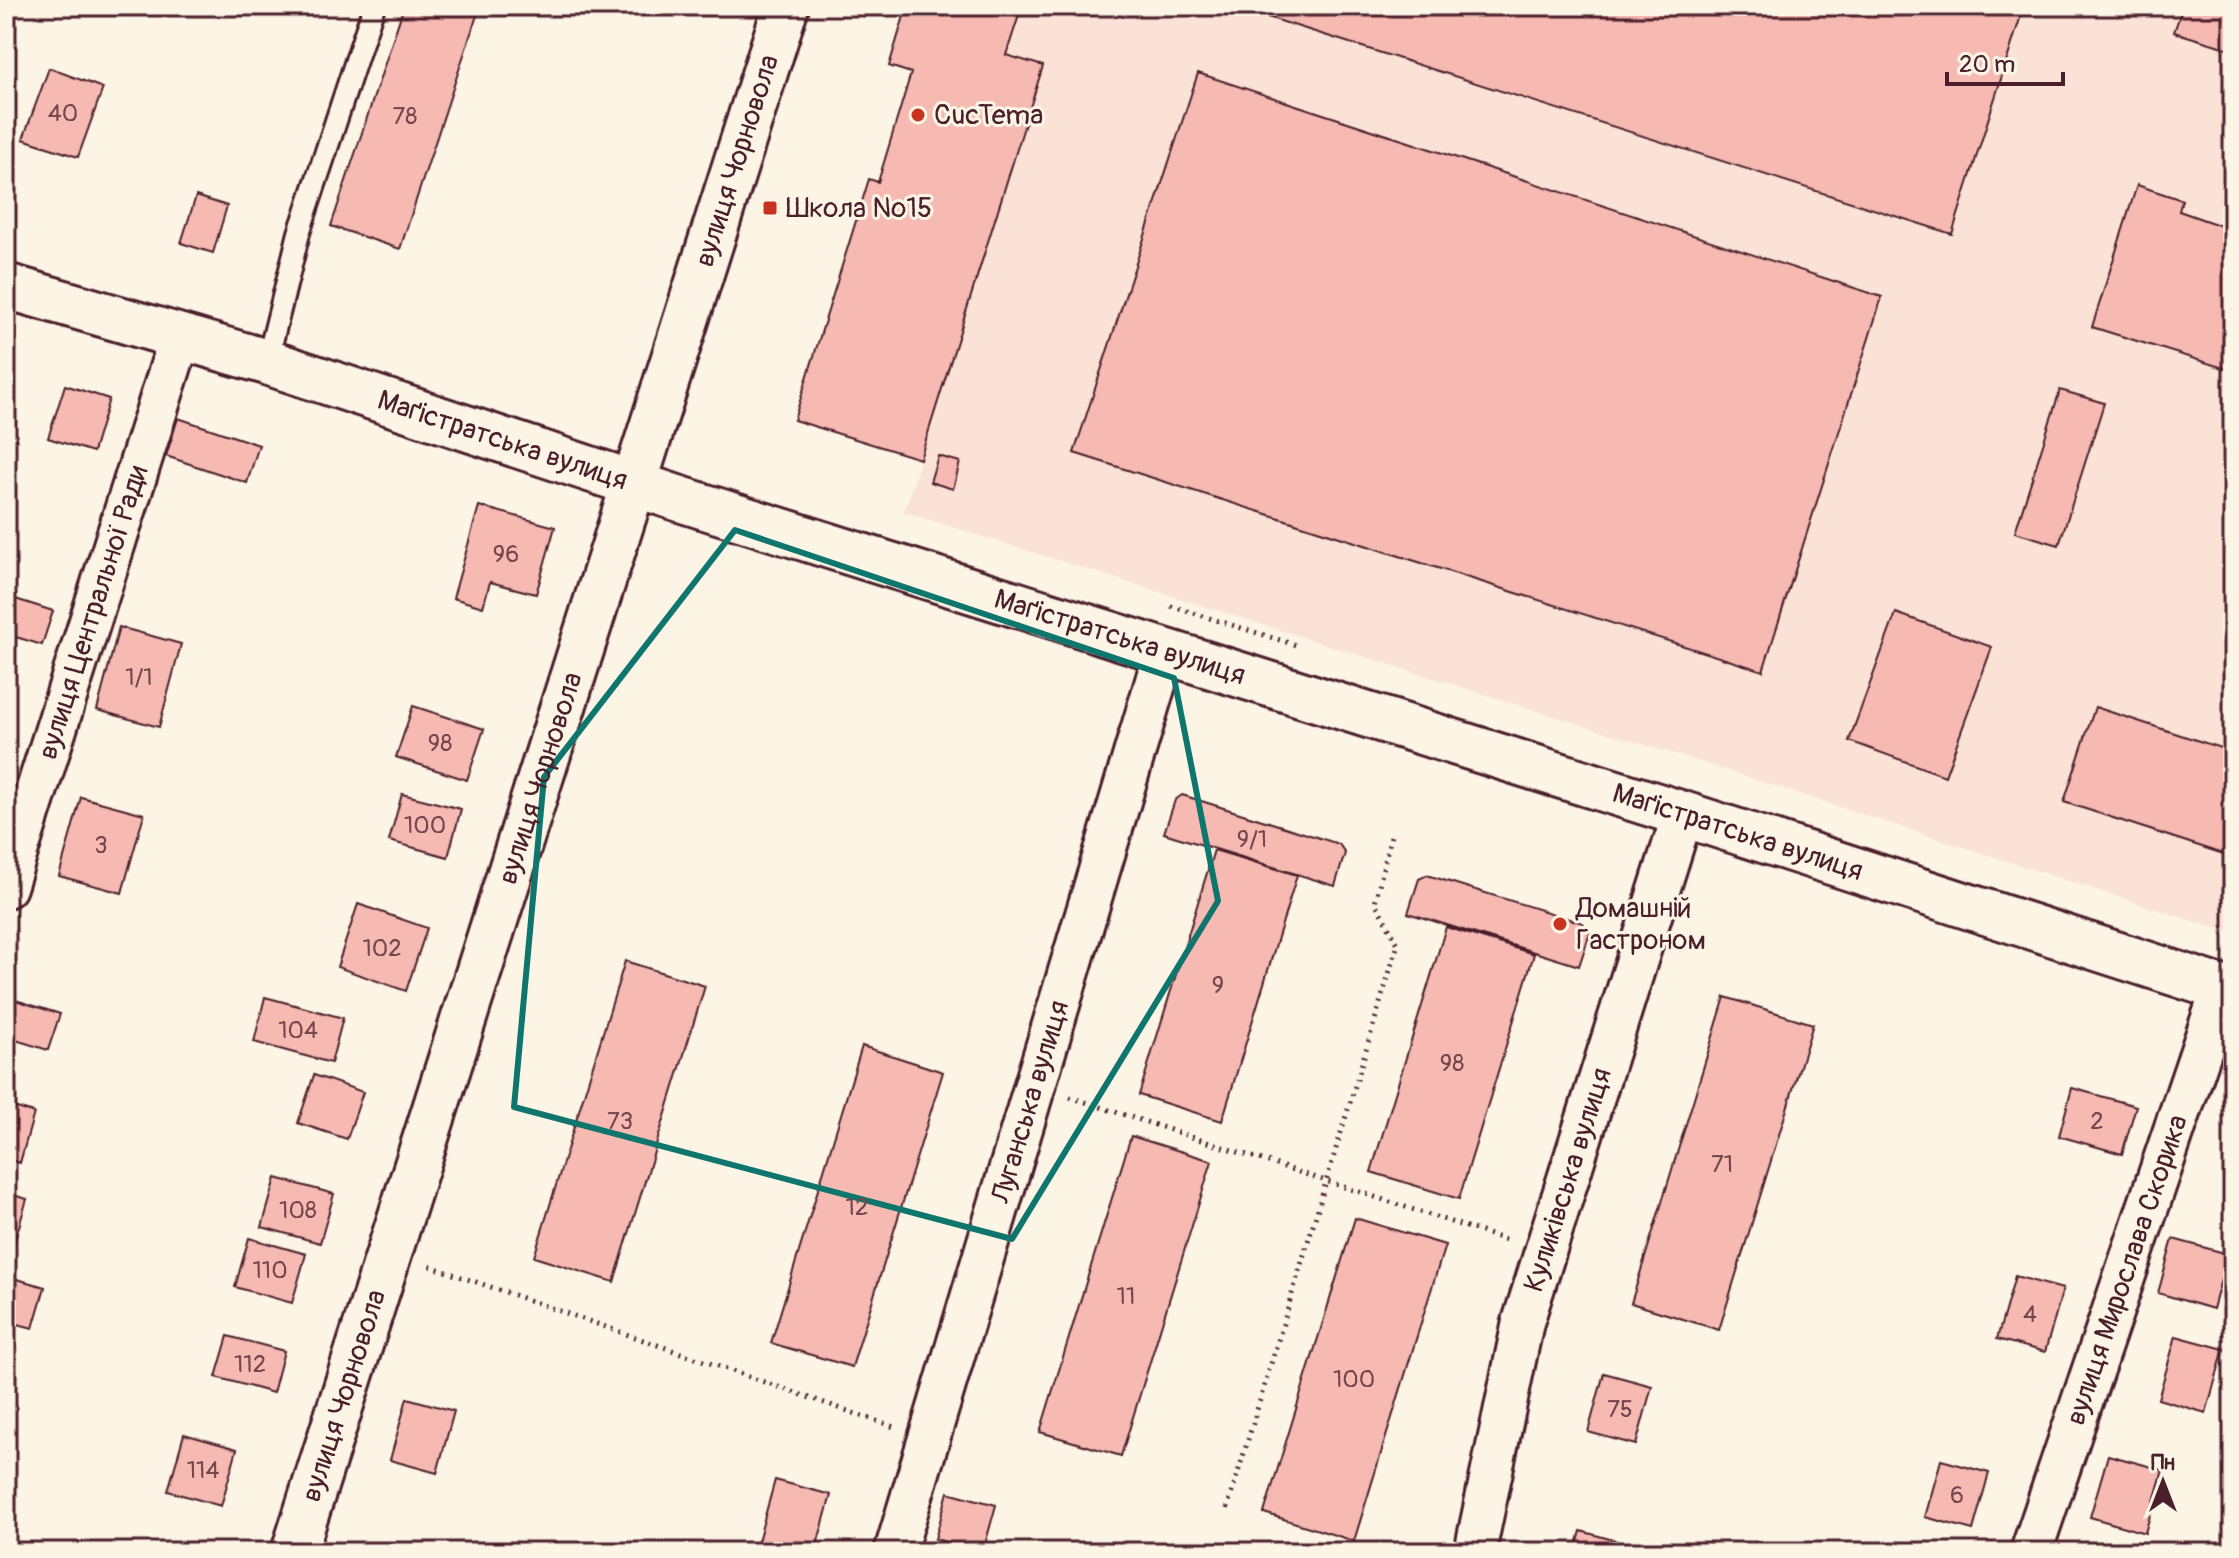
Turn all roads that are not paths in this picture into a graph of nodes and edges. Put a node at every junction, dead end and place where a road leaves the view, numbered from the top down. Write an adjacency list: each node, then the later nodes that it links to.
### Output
1 (374, 6): 5 (lane)
2 (786, 6): 6 (street, вулиця Чорновола)
3 (6, 286): 4 (street, Маґістратська вулиця)
4 (180, 337): 5 (street, Маґістратська вулиця); 9 (street, вулиця Центральної Ради)
5 (267, 362): 6 (street, Маґістратська вулиця)
6 (635, 483): 7 (street, Маґістратська вулиця); 11 (street, вулиця Чорновола)
7 (1165, 651): 8 (street, Маґістратська вулиця); 12 (street, Луганська вулиця)
8 (1683, 814): 10 (street, Маґістратська вулиця); 13 (street, Куликівська вулиця)
9 (6, 887)
10 (2227, 991): 14 (street, вулиця Мирослава Скорика)
11 (294, 1552)
12 (895, 1552)
13 (1475, 1552)
14 (2031, 1552)

